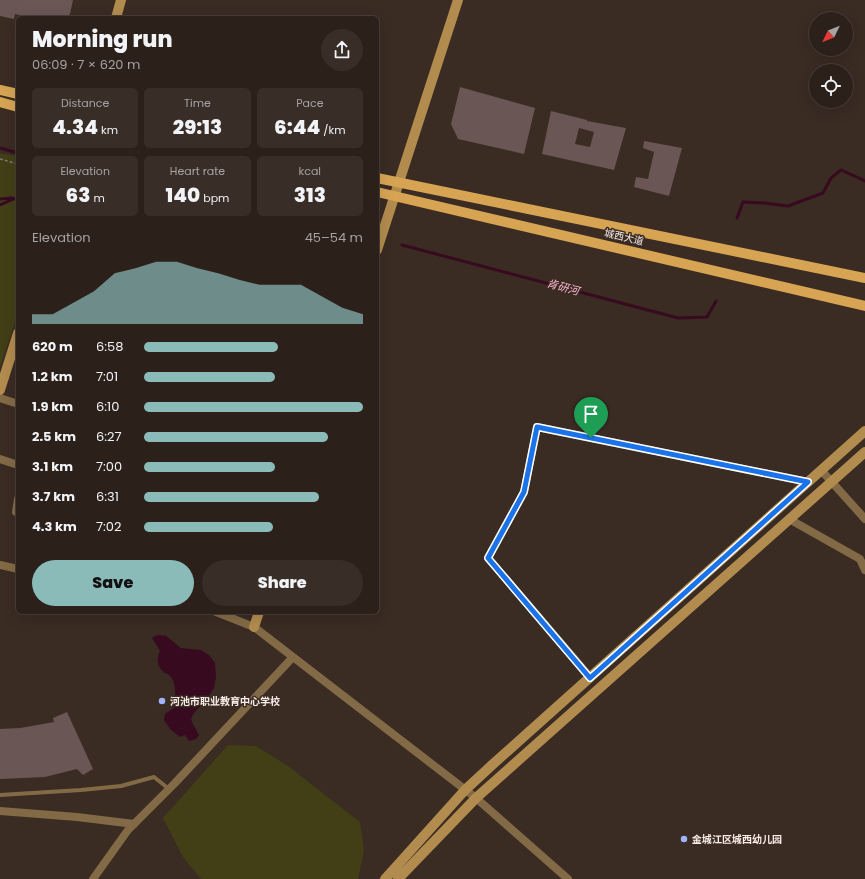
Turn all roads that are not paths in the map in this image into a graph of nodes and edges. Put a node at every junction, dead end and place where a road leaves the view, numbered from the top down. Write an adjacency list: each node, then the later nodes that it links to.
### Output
1 (121, 0): 3 (main road)
2 (458, 0): 9 (main road)
3 (117, 16)
4 (0, 90): 5 (main road)
5 (16, 94)
6 (0, 102): 7 (main road)
7 (16, 106)
8 (379, 178): 9 (main road, 城西大道)
9 (399, 183): 11 (main road); 13 (main road, 城西大道)
10 (379, 192): 11 (main road, 城西大道)
11 (395, 196): 12 (main road); 14 (main road, 城西大道)
12 (379, 244)
13 (865, 279)
14 (865, 306)
15 (16, 342): 16 (main road)
16 (0, 390)
17 (0, 398): 18 (street)
18 (16, 403)
19 (865, 431): 23 (main road)
20 (865, 452): 25 (main road)
21 (0, 459): 22 (street)
22 (16, 464)
23 (821, 470): 24 (main road); 25 (street)
24 (808, 482): 35 (main road); 35 (street)
25 (831, 482): 26 (main road); 27 (street)
26 (789, 519): 30 (street); 39 (main road)
27 (865, 519)
28 (0, 565): 29 (street)
29 (16, 569)
30 (865, 570)
31 (221, 614): 33 (street)
32 (258, 614): 33 (main road)
33 (254, 627): 34 (street)
34 (293, 657): 36 (street); 37 (street)
35 (590, 678): 37 (main road)
36 (169, 789): 38 (lane); 41 (street)
37 (465, 790): 39 (street); 43 (main road)
38 (0, 795)
39 (476, 798): 44 (main road); 45 (street)
40 (0, 811): 41 (street)
41 (134, 824): 42 (street)
42 (93, 879)
43 (385, 879)
44 (398, 879)
45 (568, 879)

